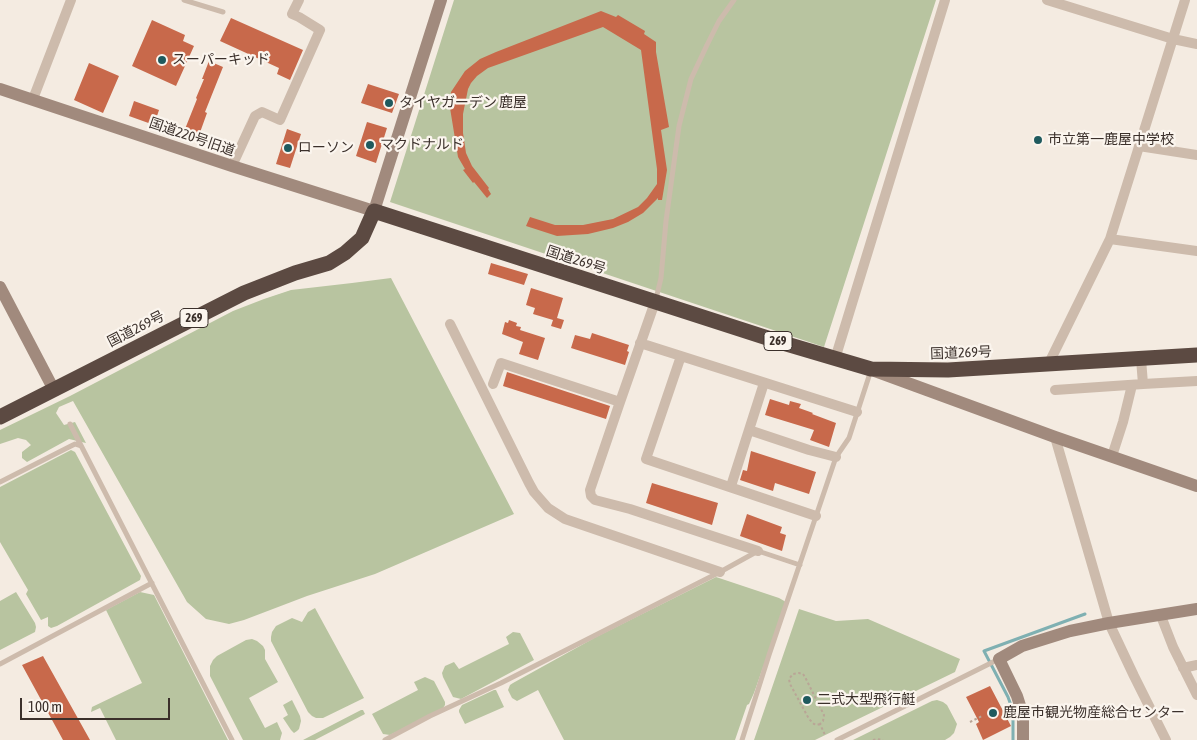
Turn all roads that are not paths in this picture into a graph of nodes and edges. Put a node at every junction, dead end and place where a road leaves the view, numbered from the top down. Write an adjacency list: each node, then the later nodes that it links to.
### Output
1 (71, 0): 13 (street)
2 (184, 0): 9 (lane)
3 (298, 0): 16 (street)
4 (441, 0): 17 (street)
5 (734, 0): 21 (lane)
6 (945, 0): 26 (street)
7 (1047, 0): 10 (street)
8 (1185, 0): 10 (street)
9 (223, 12)
10 (1173, 38): 11 (street); 14 (street)
11 (1197, 44)
12 (0, 90): 13 (street, 国道220号旧道)
13 (33, 100): 16 (street, 国道220号旧道)
14 (1139, 146): 15 (street); 18 (street)
15 (1197, 155)
16 (232, 166): 17 (street, 国道220号旧道)
17 (374, 211): 21 (highway, 国道269号 / 269); 34 (highway, 国道269号 / 269)
18 (1110, 239): 19 (street); 28 (street)
19 (1197, 251)
20 (0, 287): 34 (street)
21 (655, 302): 23 (street); 26 (highway, 国道269号 / 269)
22 (450, 324): 51 (street)
23 (640, 343): 25 (street); 36 (street)
24 (1197, 355): 27 (highway, 国道269号 / 269)
25 (681, 356): 31 (street); 46 (street)
26 (835, 359): 29 (highway, 国道269号 / 269)
27 (1141, 359): 28 (highway, 国道269号 / 269); 33 (street)
28 (1048, 365): 29 (highway, 国道269号 / 269)
29 (871, 369): 37 (lane); 41 (street)
30 (1197, 380): 33 (street)
31 (764, 383): 37 (street); 40 (street)
32 (493, 384): 36 (street)
33 (1137, 384): 35 (street); 43 (street)
34 (54, 390): 38 (highway, 国道269号 / 269)
35 (1055, 390)
36 (620, 402): 49 (street)
37 (857, 412): 44 (lane)
38 (0, 417)
39 (70, 424): 42 (lane)
40 (749, 430): 44 (street); 46 (street)
41 (1055, 437): 43 (street); 55 (street)
42 (81, 446): 45 (lane); 52 (lane)
43 (1112, 456): 47 (street)
44 (836, 458): 48 (lane)
45 (0, 482)
46 (731, 486): 48 (street)
47 (1197, 486)
48 (816, 516): 50 (lane)
49 (758, 551): 50 (lane); 51 (lane)
50 (800, 565): 63 (lane)
51 (720, 572): 62 (lane)
52 (152, 583): 57 (lane); 61 (lane)
53 (1197, 609): 54 (street)
54 (1161, 616): 55 (street); 59 (street)
55 (1109, 623): 56 (street); 66 (street)
56 (997, 660): 64 (lane); 65 (street)
57 (0, 664)
58 (1197, 665): 59 (street)
59 (1183, 668): 60 (street)
60 (1197, 695)
61 (232, 740)
62 (385, 740)
63 (742, 740)
64 (837, 740)
65 (1023, 740)
66 (1166, 740)

